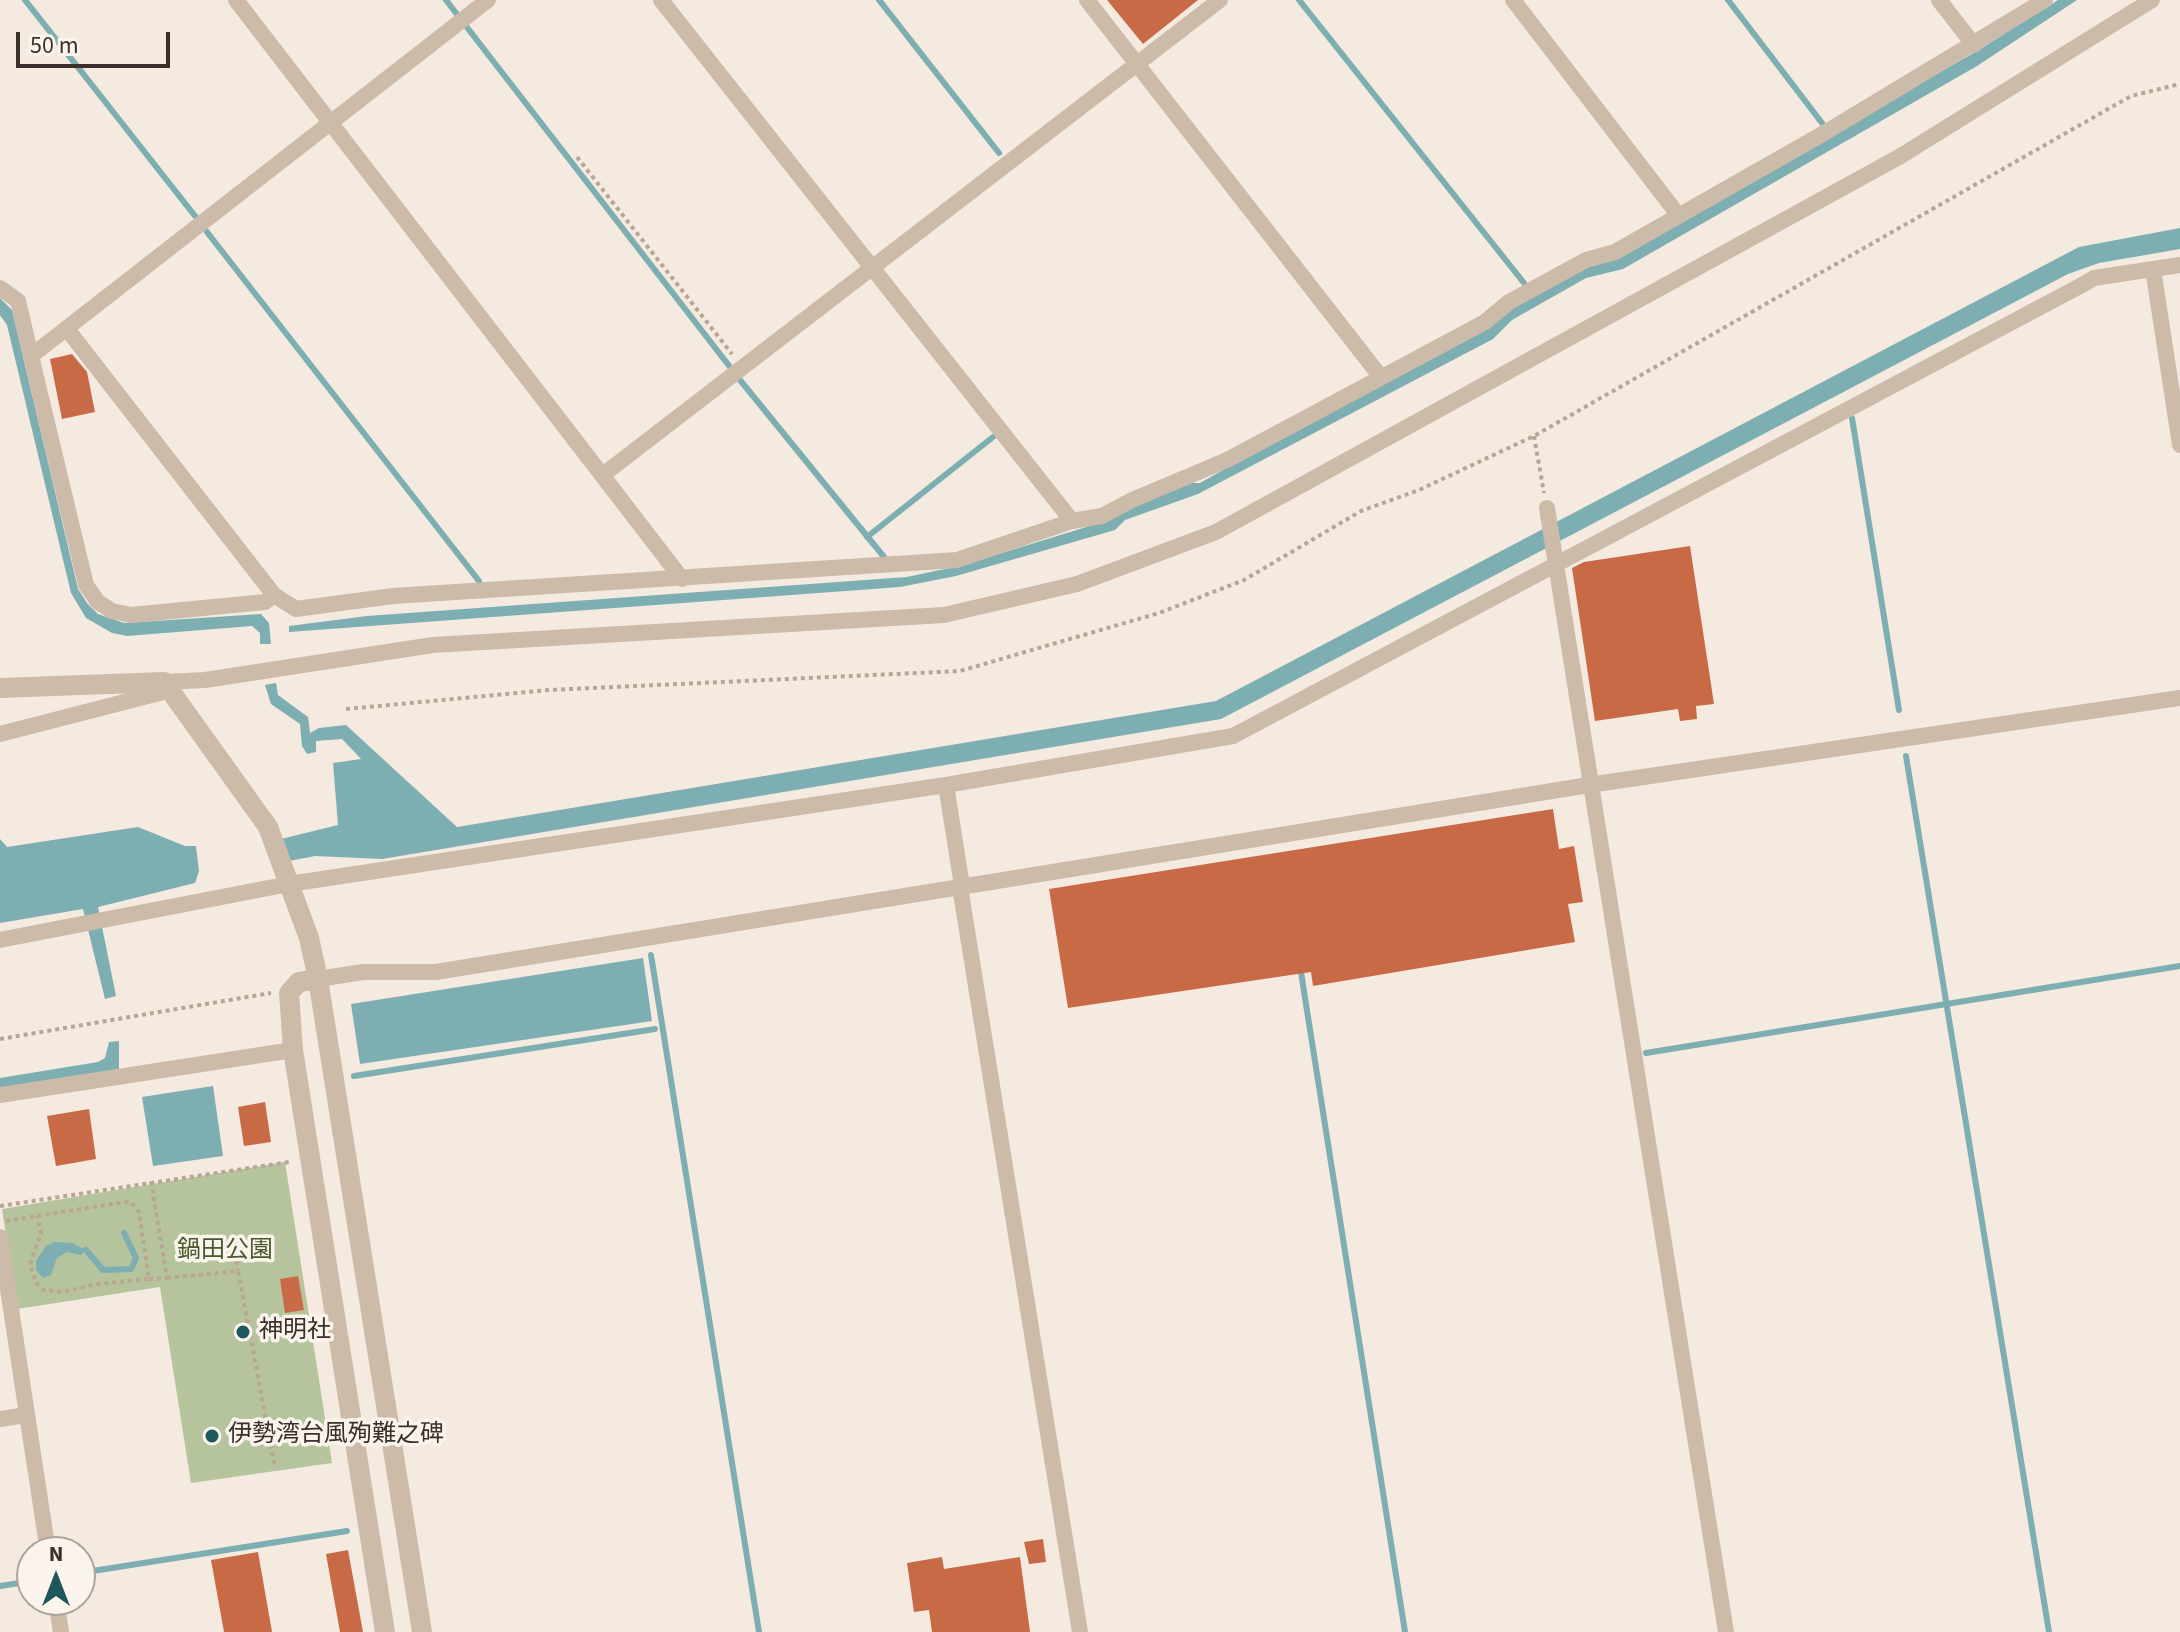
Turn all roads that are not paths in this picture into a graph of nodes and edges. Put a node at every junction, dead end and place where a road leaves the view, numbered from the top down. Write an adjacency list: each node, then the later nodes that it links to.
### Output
1 (236, 0): 12 (street)
2 (488, 0): 12 (street)
3 (661, 0): 16 (street)
4 (1087, 0): 11 (street)
5 (1220, 0): 11 (street)
6 (1513, 0): 13 (street)
7 (1939, 0): 10 (street)
8 (2045, 0): 10 (street)
9 (2152, 0): 28 (street)
10 (1974, 45): 13 (street)
11 (1137, 65): 16 (street); 20 (street)
12 (331, 123): 18 (street); 22 (street)
13 (1679, 216): 20 (street)
14 (2180, 265): 15 (street)
15 (2153, 269): 21 (street); 25 (street)
16 (873, 271): 22 (street); 24 (street)
17 (0, 288): 19 (street)
18 (67, 329): 19 (street); 27 (street)
19 (31, 356): 27 (street)
20 (1380, 376): 24 (street)
21 (2180, 445)
22 (604, 474): 26 (street)
23 (1547, 508): 25 (street)
24 (1072, 521): 26 (street)
25 (1555, 566): 32 (street); 33 (street)
26 (682, 579): 27 (street)
27 (274, 595)
28 (167, 686): 29 (street); 31 (street); 34 (street)
29 (0, 688)
30 (2180, 698): 33 (street)
31 (0, 734)
32 (946, 785): 34 (street); 35 (street)
33 (1589, 785): 35 (street); 47 (street)
34 (287, 877): 36 (street); 37 (street)
35 (961, 886): 37 (street); 46 (street)
36 (0, 940)
37 (318, 979): 38 (street); 45 (street)
38 (293, 1050): 39 (street); 44 (street)
39 (0, 1095)
40 (0, 1237): 41 (street)
41 (26, 1415): 42 (street); 43 (street)
42 (0, 1419)
43 (45, 1536)
44 (385, 1632)
45 (422, 1632)
46 (1080, 1632)
47 (1726, 1632)

